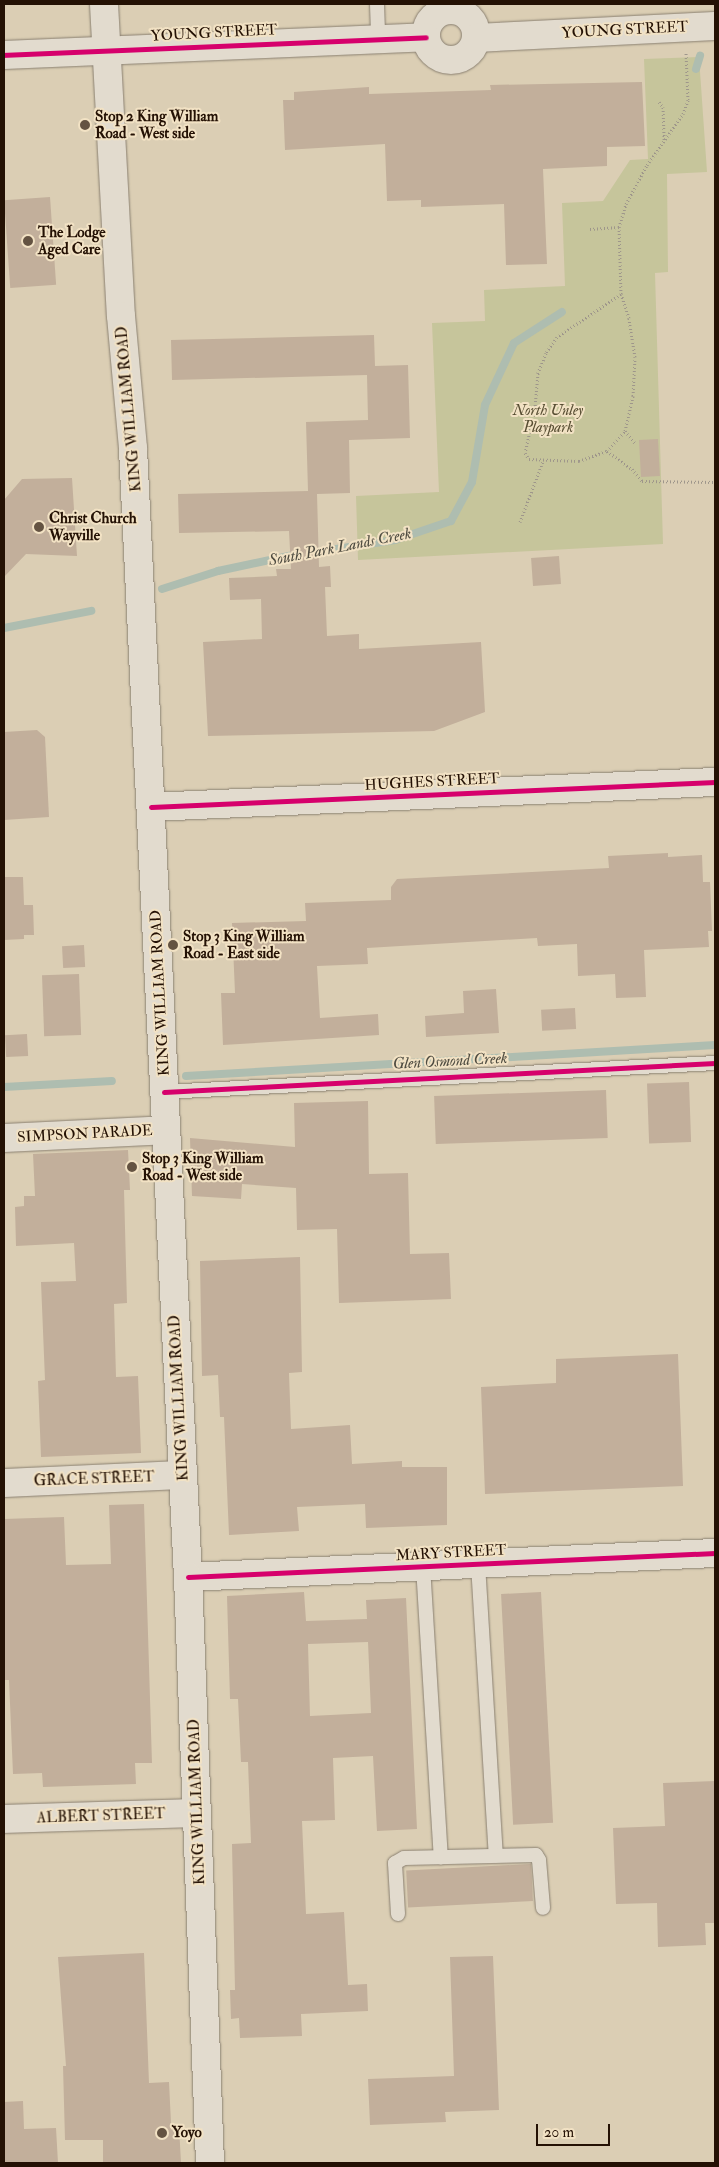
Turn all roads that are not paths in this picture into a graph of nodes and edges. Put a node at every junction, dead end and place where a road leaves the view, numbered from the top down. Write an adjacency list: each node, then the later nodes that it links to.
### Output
1 (104, 4): 8 (street, KING WILLIAM ROAD)
2 (377, 4): 6 (lane)
3 (453, 7): 5 (street); 7 (street)
4 (715, 26): 7 (street, YOUNG STREET)
5 (426, 37): 6 (street, YOUNG STREET); 7 (street)
6 (378, 38): 8 (street, YOUNG STREET)
7 (476, 38)
8 (106, 50): 9 (street, YOUNG STREET); 11 (street, KING WILLIAM ROAD)
9 (4, 55)
10 (715, 782): 11 (street, HUGHES STREET)
11 (151, 807): 13 (street, KING WILLIAM ROAD)
12 (715, 1063): 13 (lane)
13 (164, 1092): 14 (street, KING WILLIAM ROAD)
14 (166, 1130): 15 (street, SIMPSON PARADE); 16 (street, KING WILLIAM ROAD)
15 (4, 1138)
16 (183, 1475): 17 (street, GRACE STREET); 21 (street, KING WILLIAM ROAD)
17 (4, 1483)
18 (715, 1553): 19 (street, MARY STREET)
19 (478, 1564): 20 (street, MARY STREET); 24 (lane)
20 (423, 1566): 21 (street, MARY STREET); 25 (lane)
21 (188, 1577): 22 (street, KING WILLIAM ROAD)
22 (198, 1813): 23 (street, ALBERT STREET); 28 (street, KING WILLIAM ROAD)
23 (4, 1820)
24 (496, 1855): 25 (lane); 26 (lane)
25 (441, 1857): 27 (lane)
26 (543, 1908)
27 (398, 1914)
28 (210, 2163)

